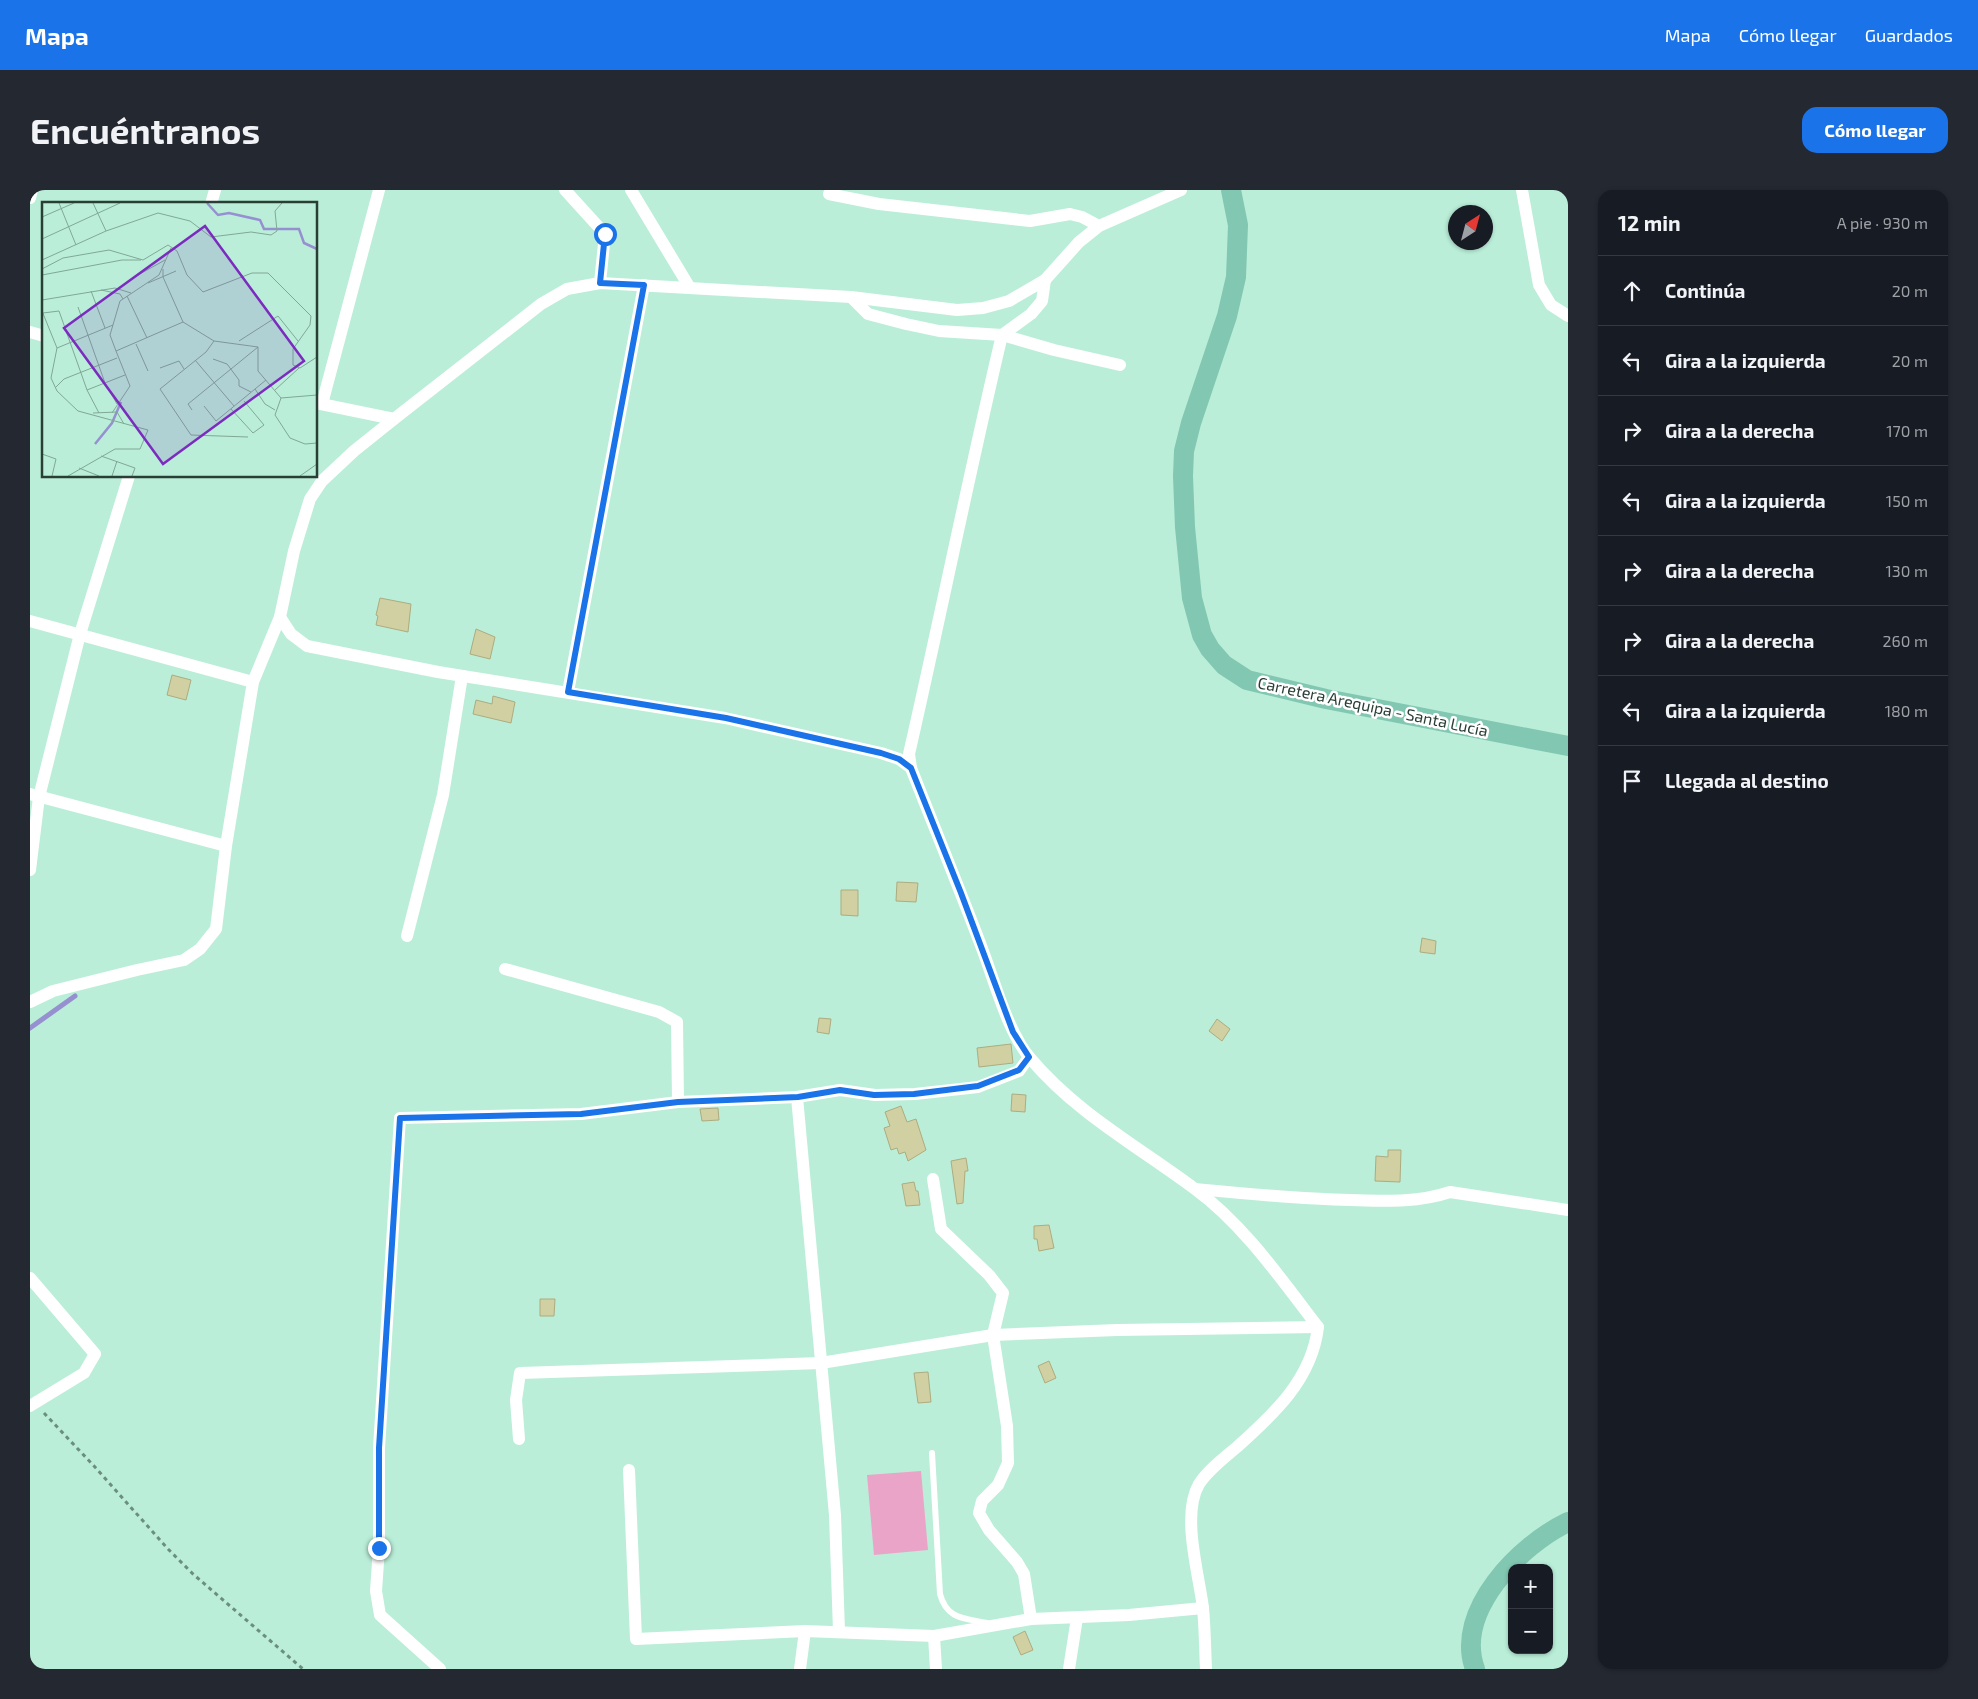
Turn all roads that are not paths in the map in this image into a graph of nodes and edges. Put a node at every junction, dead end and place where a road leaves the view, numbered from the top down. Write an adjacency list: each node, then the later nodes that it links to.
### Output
1 (32, 190): 9 (street)
2 (380, 190): 19 (street)
3 (565, 190): 12 (street)
4 (631, 190): 14 (street)
5 (1181, 190): 10 (street)
6 (1231, 190): 28 (main road, Carretera Arequipa - Santa Lucía)
7 (1522, 190): 16 (street)
8 (829, 194): 10 (street)
9 (30, 198)
10 (1099, 226): 11 (street)
11 (1045, 280): 15 (street); 17 (street)
12 (600, 283): 13 (street); 20 (street)
13 (644, 285): 14 (street); 27 (street)
14 (690, 288): 15 (street)
15 (851, 297): 17 (street)
16 (1568, 316)
17 (1002, 334): 18 (street); 29 (street)
18 (1120, 365)
19 (319, 404): 20 (street)
20 (394, 419): 22 (street)
21 (128, 478): 24 (street)
22 (280, 617): 25 (street); 26 (street)
23 (30, 621): 24 (street)
24 (80, 634): 26 (street); 30 (street)
25 (462, 676): 27 (street); 33 (street)
26 (253, 682): 31 (street)
27 (568, 692): 29 (street)
28 (1568, 746)
29 (911, 768): 36 (street)
30 (34, 795): 31 (street); 32 (street)
31 (226, 846): 35 (street)
32 (30, 870)
33 (407, 936)
34 (505, 969): 38 (street)
35 (30, 1002)
36 (1029, 1057): 37 (street); 40 (street)
37 (798, 1097): 38 (street); 45 (street)
38 (678, 1102): 58 (street)
39 (933, 1179): 44 (street)
40 (1196, 1190): 41 (street); 43 (street)
41 (1568, 1210)
42 (30, 1278): 46 (street)
43 (1318, 1327): 44 (street); 51 (street)
44 (994, 1335): 45 (street); 53 (street)
45 (821, 1363): 47 (street); 56 (street)
46 (32, 1405)
47 (519, 1439)
48 (932, 1453): 54 (lane)
49 (629, 1470): 55 (street)
50 (1568, 1522): 63 (main road)
51 (1203, 1608): 52 (street); 62 (street)
52 (1077, 1618): 53 (street); 61 (street)
53 (1031, 1619): 54 (street)
54 (998, 1626): 57 (street)
55 (805, 1631): 56 (street); 59 (street)
56 (839, 1631): 57 (street)
57 (934, 1636): 60 (street)
58 (440, 1669)
59 (800, 1669)
60 (936, 1669)
61 (1069, 1669)
62 (1206, 1669)
63 (1475, 1669)

